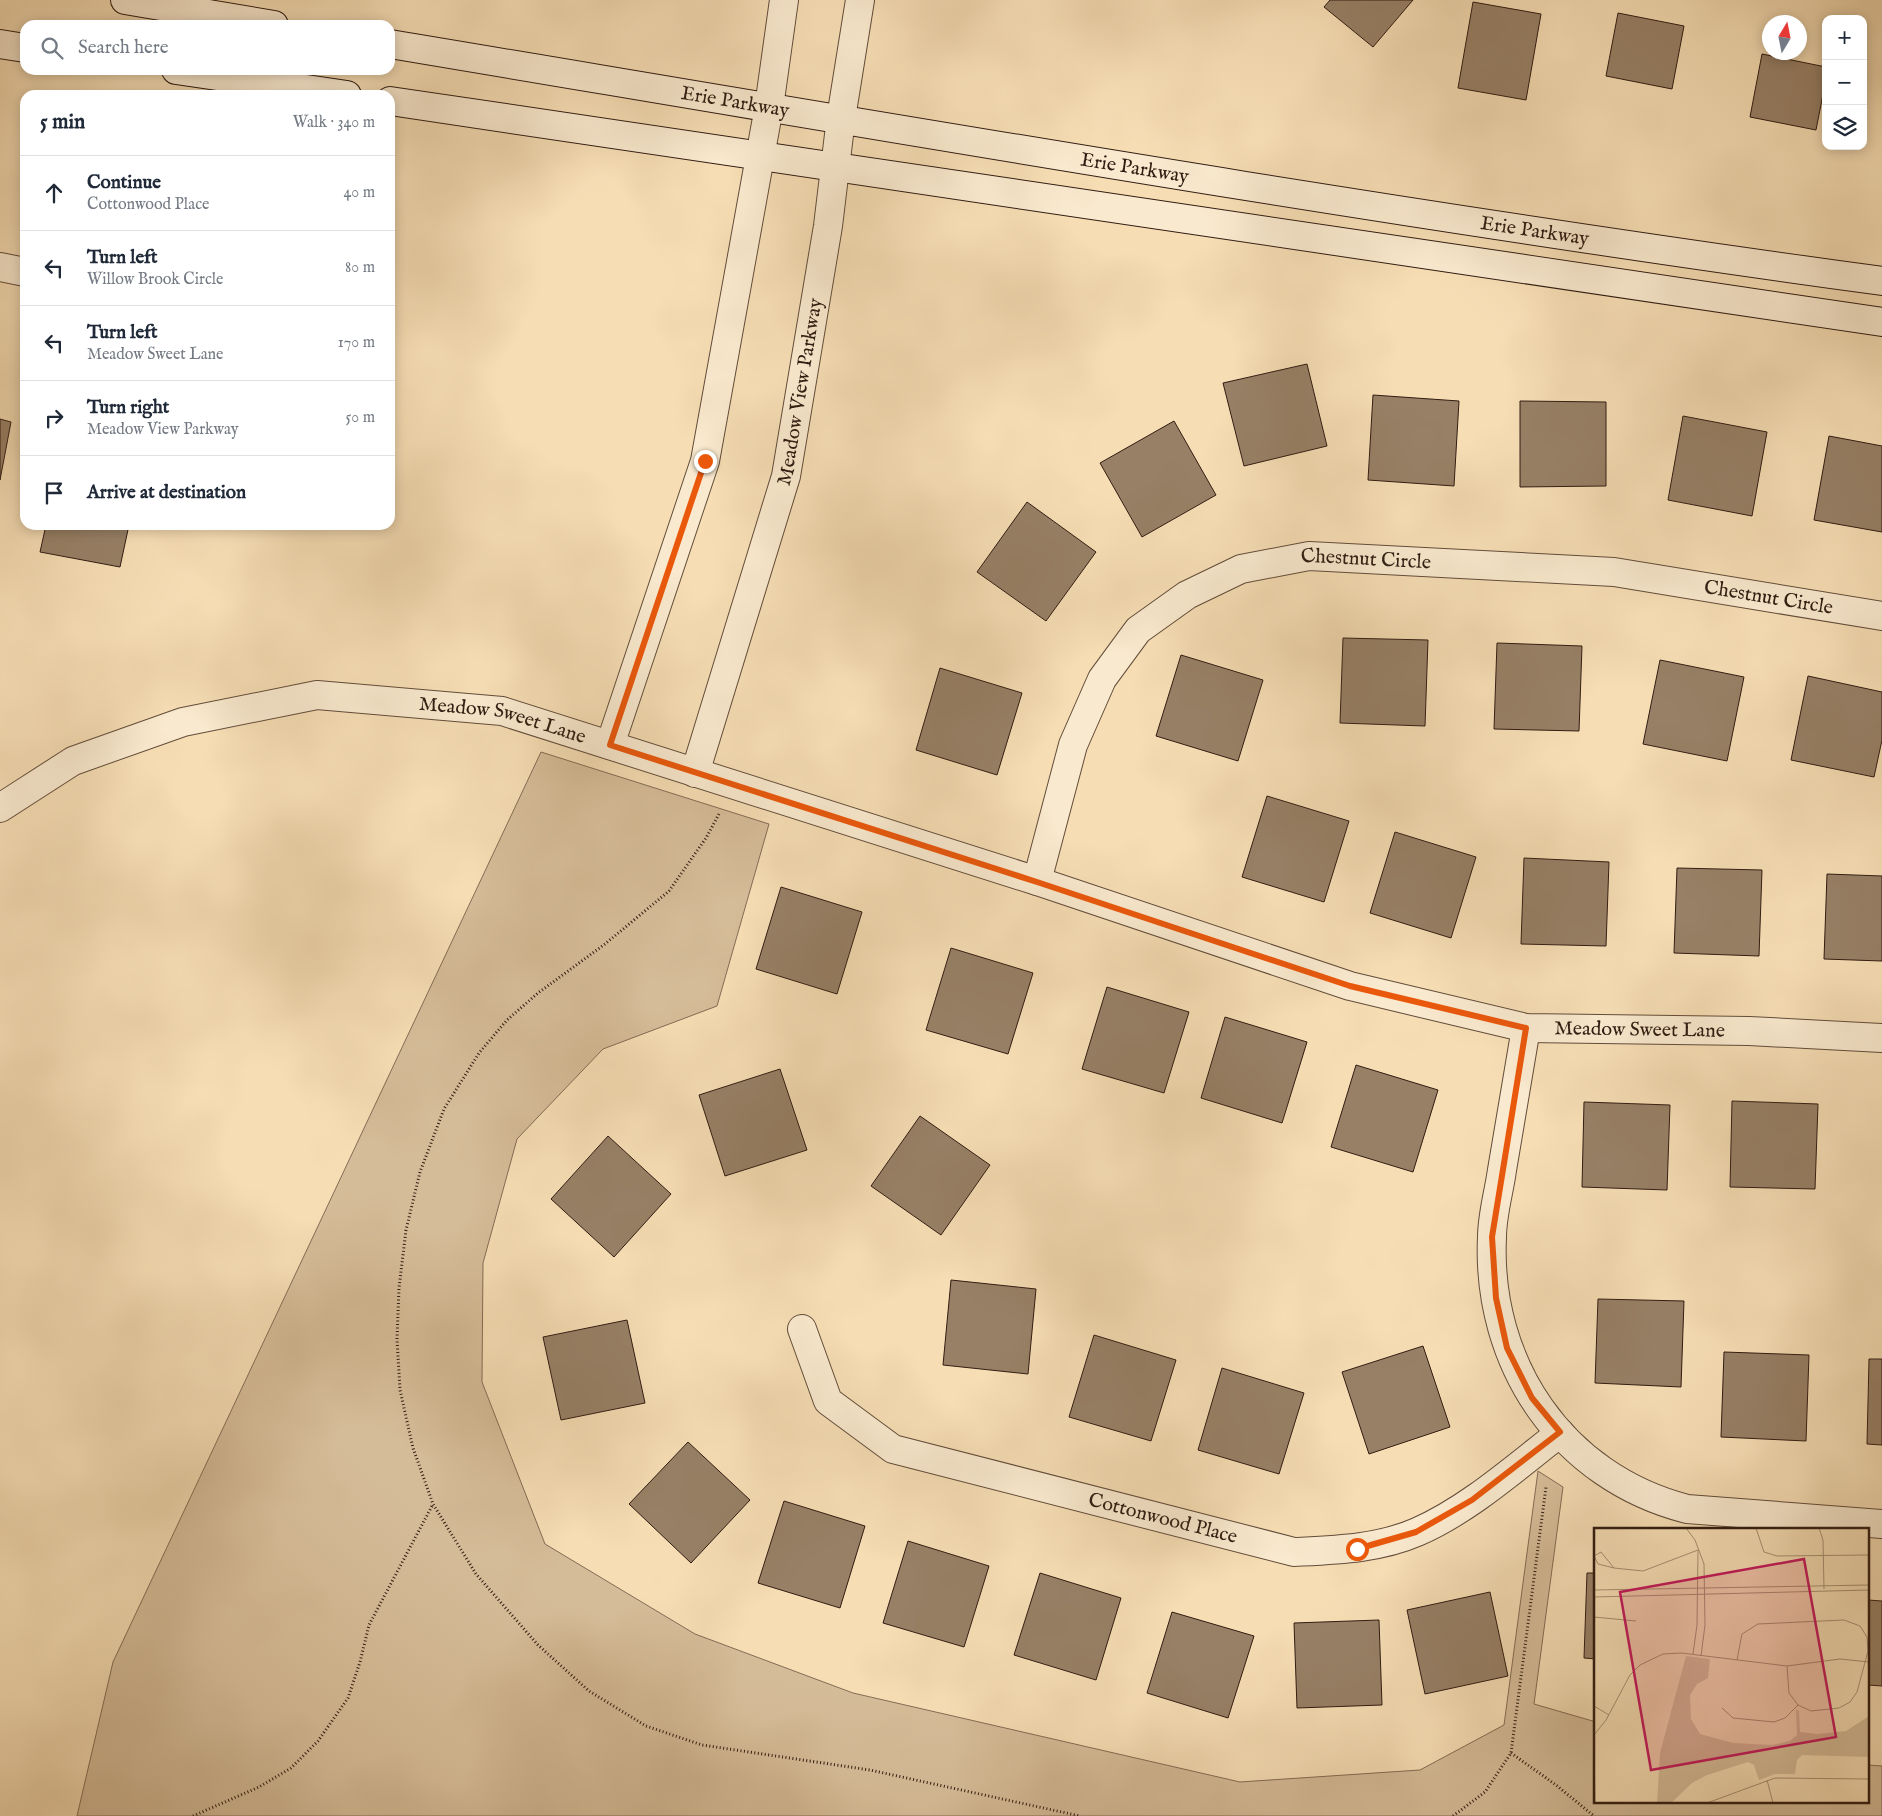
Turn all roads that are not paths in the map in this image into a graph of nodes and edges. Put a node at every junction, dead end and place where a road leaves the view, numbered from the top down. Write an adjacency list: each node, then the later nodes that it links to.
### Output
1 (124, 0): 4 (street)
2 (784, 0): 11 (street)
3 (860, 0): 12 (street, Meadow View Parkway)
4 (244, 20)
5 (0, 44): 7 (street)
6 (395, 45): 11 (street, Erie Parkway)
7 (20, 47)
8 (210, 75): 9 (street)
9 (313, 90)
10 (395, 102): 13 (street, Erie Parkway)
11 (769, 107): 12 (street, Erie Parkway); 13 (street)
12 (841, 118): 14 (street, Meadow View Parkway); 17 (street, Erie Parkway)
13 (760, 158): 14 (street, Erie Parkway); 20 (street)
14 (834, 168): 18 (street, Erie Parkway); 21 (street, Meadow View Parkway)
15 (0, 267): 16 (street)
16 (20, 271)
17 (1882, 281)
18 (1882, 322)
19 (1882, 616): 23 (street, Chestnut Circle)
20 (610, 745): 21 (street, Meadow Sweet Lane); 22 (street, Meadow Sweet Lane)
21 (695, 773): 23 (street, Meadow Sweet Lane)
22 (0, 808)
23 (1037, 882): 24 (street, Meadow Sweet Lane)
24 (1526, 1028): 25 (street, Meadow Sweet Lane); 27 (street)
25 (1882, 1038)
26 (802, 1329): 27 (street, Cottonwood Place)
27 (1560, 1432): 28 (street)
28 (1882, 1524)

